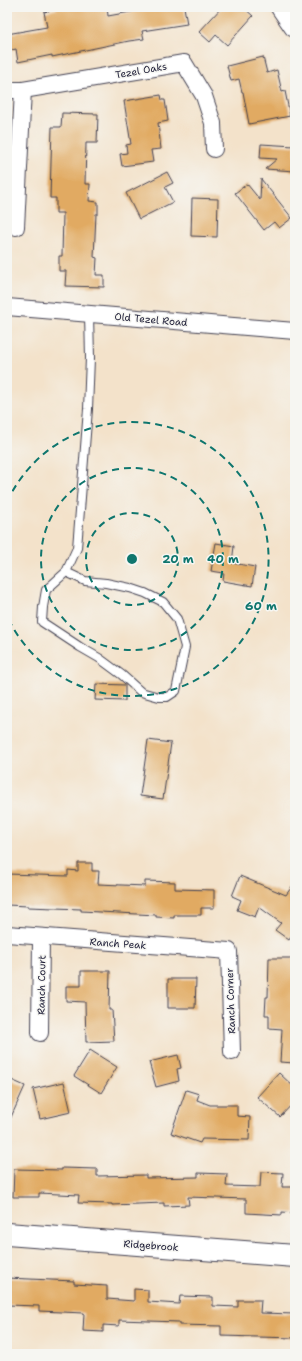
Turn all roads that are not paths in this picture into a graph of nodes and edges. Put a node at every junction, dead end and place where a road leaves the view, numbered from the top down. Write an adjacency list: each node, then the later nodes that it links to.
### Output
1 (282, 7): 2 (street)
2 (295, 26)
3 (7, 90): 4 (street, Tezel Oaks)
4 (23, 90): 5 (street, Tezel Oaks); 6 (street)
5 (214, 148)
6 (16, 227)
7 (7, 307): 8 (street, Old Tezel Road)
8 (89, 314): 9 (street, Old Tezel Road); 10 (lane)
9 (295, 331)
10 (66, 572): 10 (lane)
11 (7, 934): 12 (street, Ranch Peak)
12 (41, 937): 13 (street, Ranch Peak); 14 (street, Ranch Court)
13 (229, 951): 15 (street, Ranch Corner)
14 (40, 1033)
15 (232, 1052)
16 (7, 1234): 17 (street, Ridgebrook)
17 (295, 1256)

